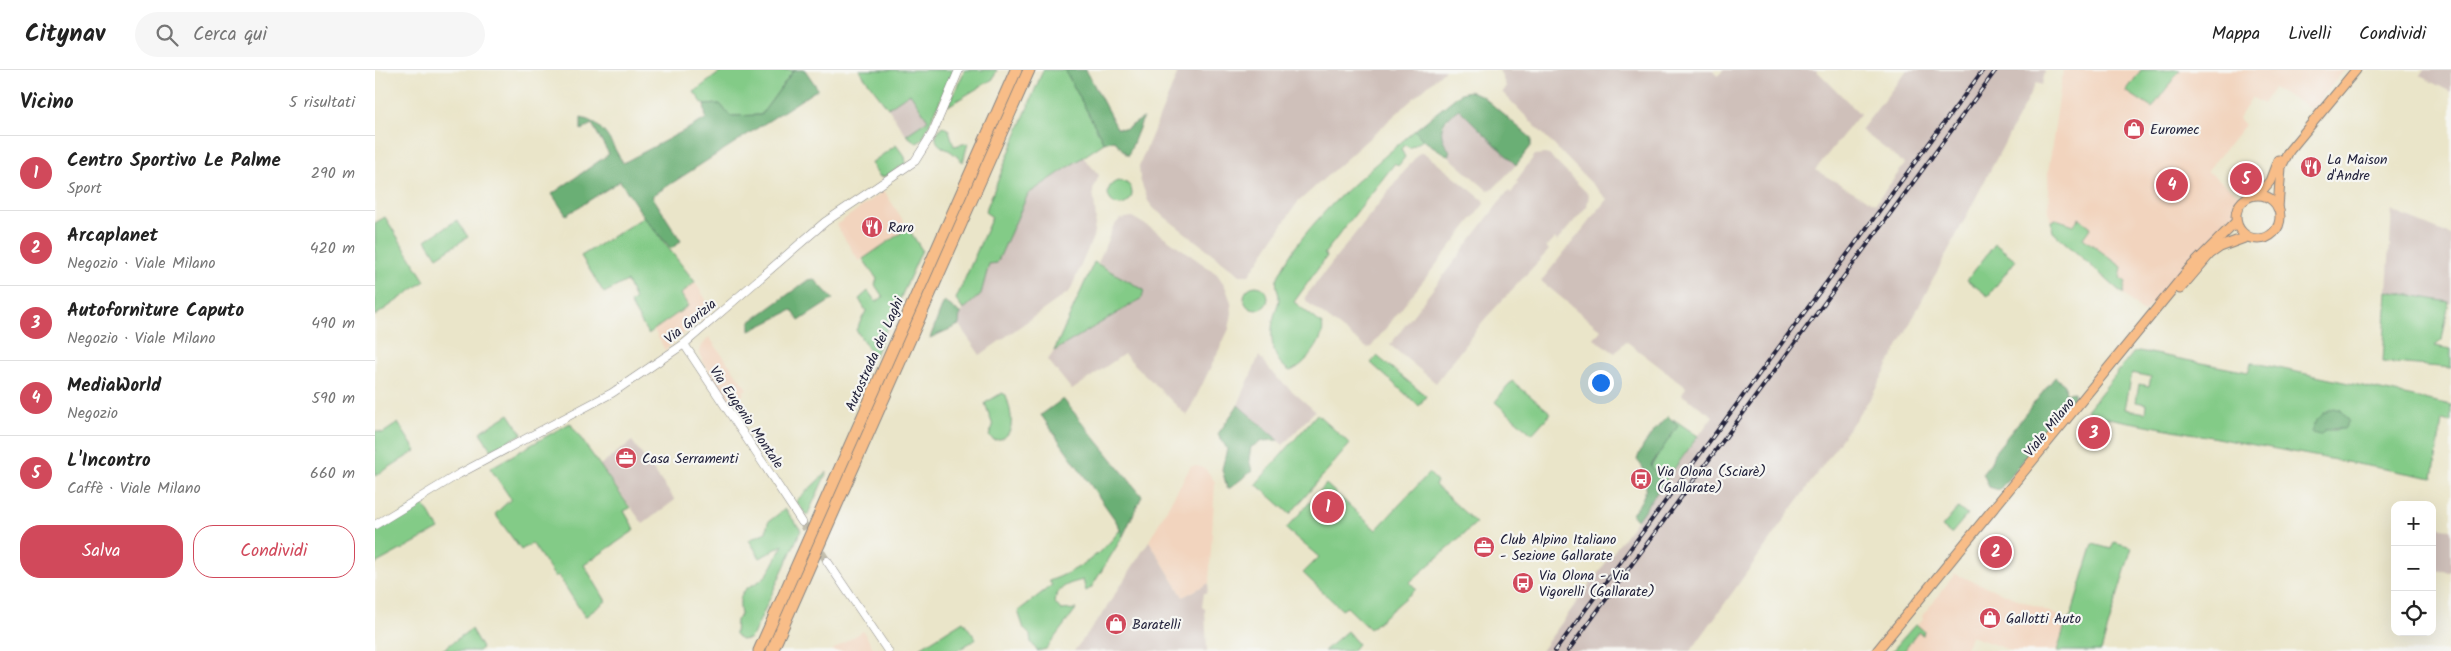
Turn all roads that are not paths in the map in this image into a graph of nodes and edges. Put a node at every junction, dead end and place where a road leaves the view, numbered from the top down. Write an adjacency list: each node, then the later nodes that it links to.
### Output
1 (959, 70): 10 (street, Via Gorizia)
2 (1016, 70): 14 (highway, Autostrada dei Laghi)
3 (1029, 70): 15 (highway, Autostrada dei Laghi)
4 (2350, 70): 6 (main road)
5 (2356, 70): 7 (main road)
6 (2259, 194): 7 (main road); 8 (main road)
7 (2278, 208): 9 (main road)
8 (2236, 222): 9 (main road); 17 (main road, Viale Milano)
9 (2247, 237): 18 (main road, Viale Milano)
10 (684, 344): 11 (street, Via Eugenio Montale); 12 (street, Via Gorizia)
11 (802, 522)
12 (375, 525)
13 (827, 560): 16 (street)
14 (759, 651)
15 (772, 651)
16 (888, 651)
17 (1877, 651)
18 (1884, 651)

